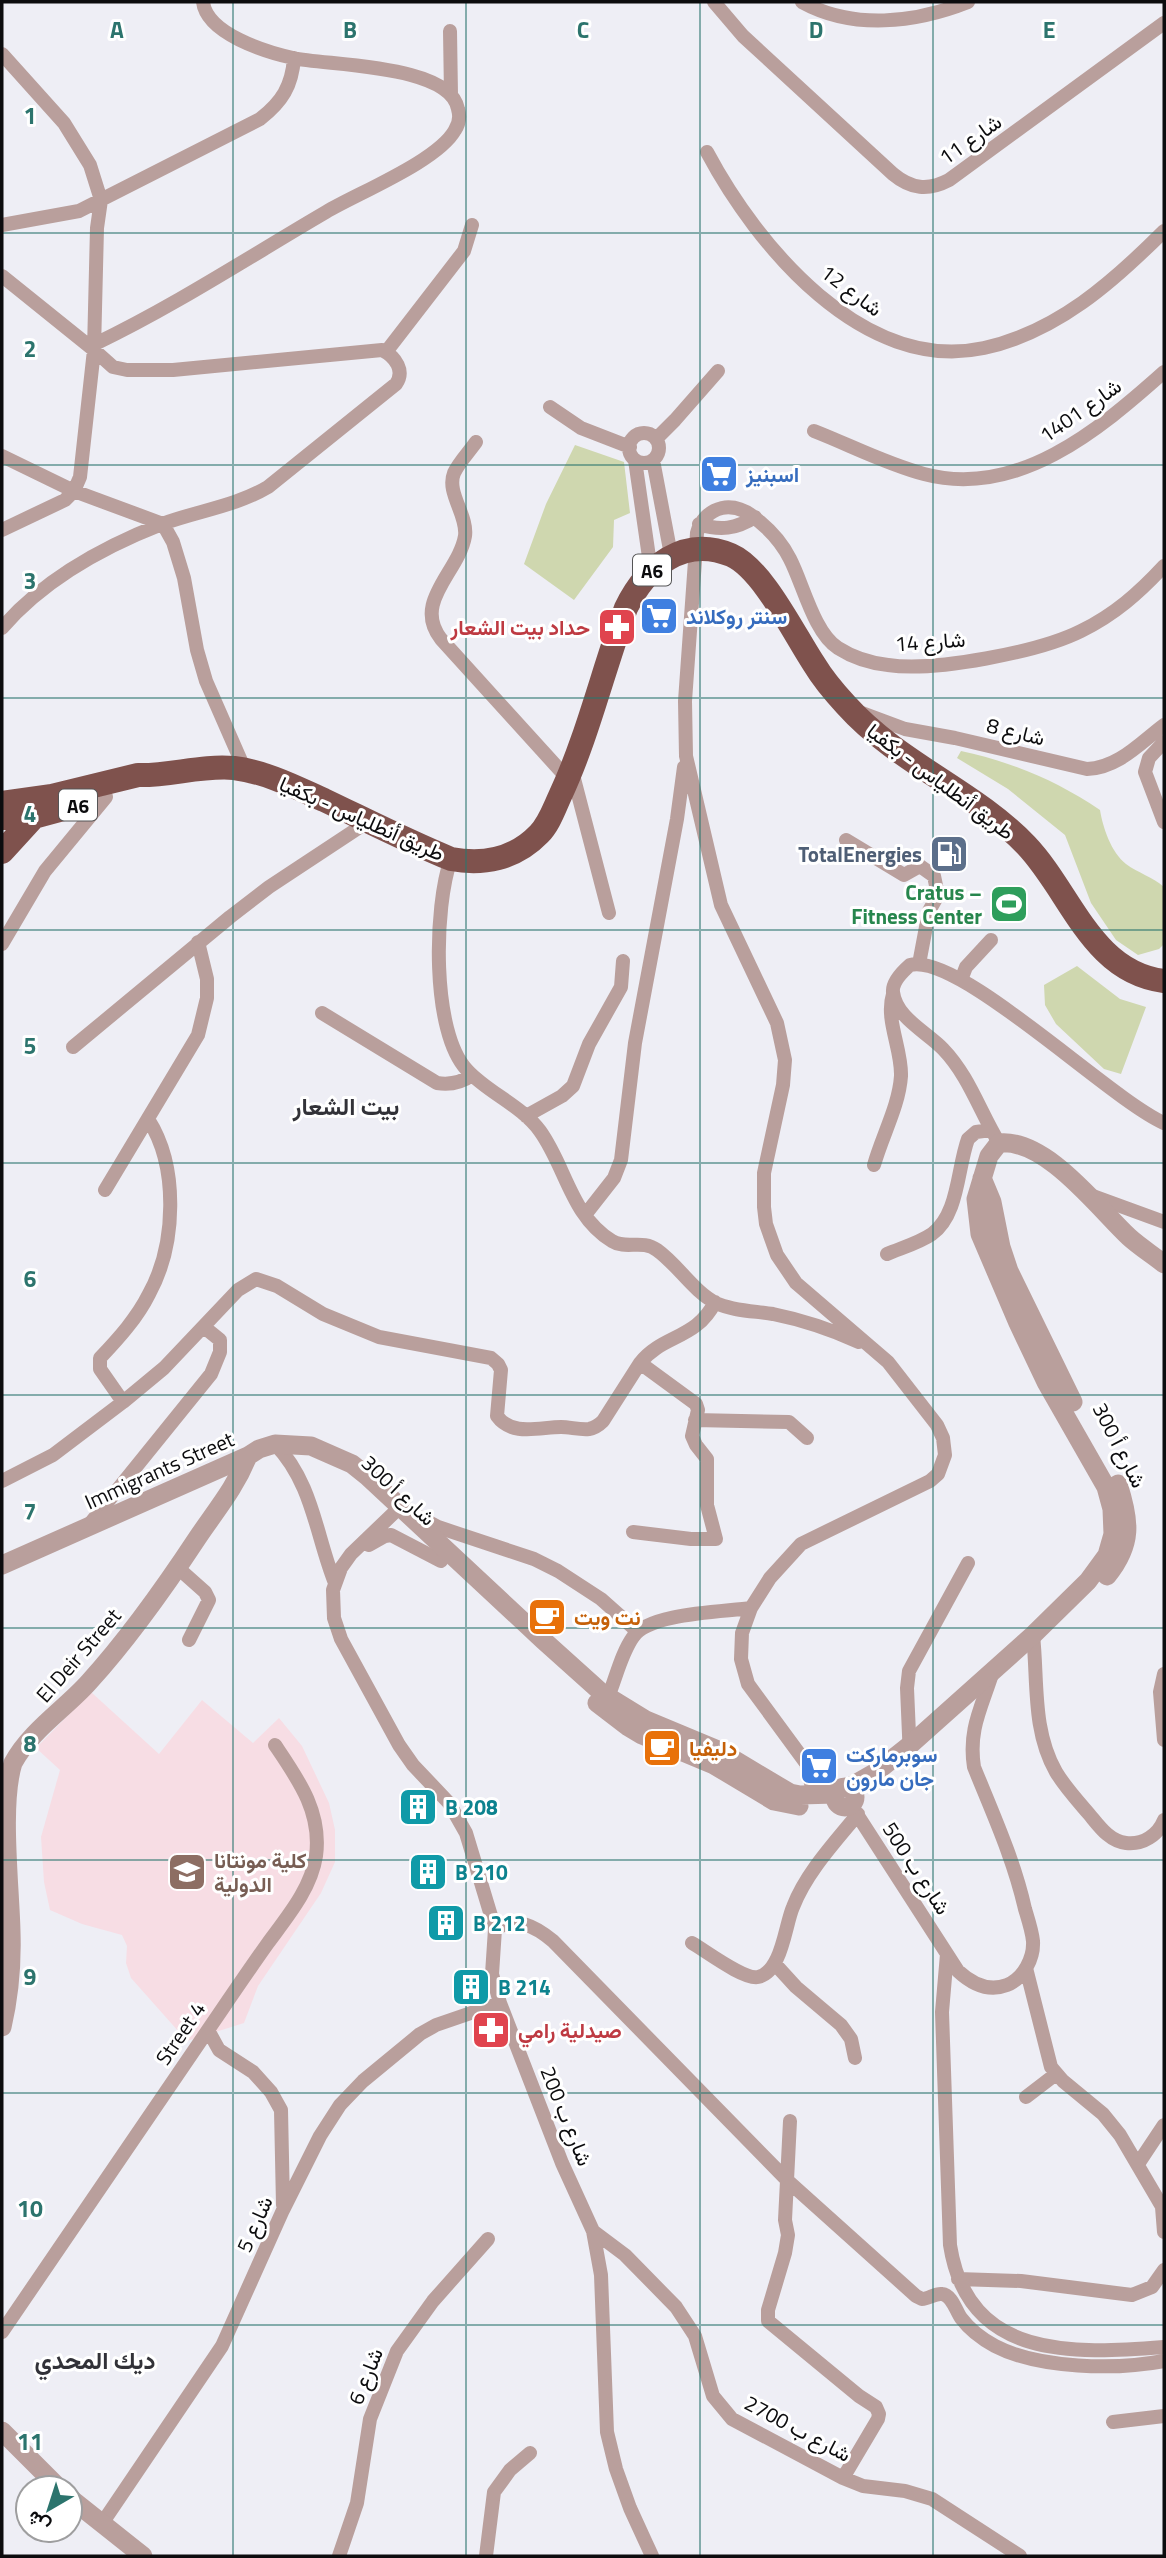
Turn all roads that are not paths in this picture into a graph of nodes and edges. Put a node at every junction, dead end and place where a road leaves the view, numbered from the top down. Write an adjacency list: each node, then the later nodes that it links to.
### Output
1 (203, 2): 8 (street)
2 (714, 2): 5 (street, شارع 11)
3 (802, 2): 4 (street)
4 (968, 2)
5 (1164, 23)
6 (450, 32): 9 (street)
7 (2, 54): 11 (street)
8 (294, 58): 9 (street); 11 (street)
9 (451, 95): 16 (street)
10 (707, 152): 14 (street, شارع 12)
11 (102, 200): 12 (street); 16 (street)
12 (2, 225)
13 (472, 225): 17 (street)
14 (1164, 231)
15 (2, 276): 16 (street)
16 (94, 347): 17 (street); 27 (street)
17 (386, 352): 29 (street)
18 (718, 372): 22 (street)
19 (1164, 372): 21 (street, شارع 1401)
20 (550, 407): 24 (street)
21 (814, 431)
22 (656, 439): 24 (street); 26 (street)
23 (476, 442): 42 (street)
24 (632, 453): 26 (street); 35 (street)
25 (2, 456): 27 (street)
26 (653, 460): 33 (street)
27 (74, 491): 29 (street); 31 (street)
28 (755, 517): 30 (street); 32 (street); 34 (street, شارع 14)
29 (163, 524): 36 (street); 41 (street)
30 (699, 524): 32 (street); 32 (street)
31 (2, 530)
32 (713, 543): 33 (highway, طريق أنطلياس - بكفيا / A6); 37 (highway, طريق أنطلياس - بكفيا); 40 (street)
33 (671, 555): 35 (highway, طريق أنطلياس - بكفيا / A6)
34 (1164, 566)
35 (651, 571): 42 (highway, طريق أنطلياس - بكفيا / A6)
36 (2, 628)
37 (848, 707): 38 (street, شارع 8); 60 (highway, طريق أنطلياس - بكفيا)
38 (1164, 725)
39 (1164, 742): 49 (street)
40 (686, 756): 46 (street); 47 (street)
41 (245, 770): 43 (highway, طريق أنطلياس - بكفيا / A6); 48 (highway, طريق أنطلياس - بكفيا / A6)
42 (570, 774): 52 (highway, طريق أنطلياس - بكفيا / A6); 53 (street)
43 (149, 776): 44 (highway, A6); 45 (highway, A6)
44 (106, 797): 45 (highway, A6); 56 (street)
45 (11, 805): 51 (highway)
46 (698, 814): 47 (street); 78 (street)
47 (677, 819): 72 (street)
48 (369, 821): 52 (highway, طريق أنطلياس - بكفيا / A6); 55 (street)
49 (1164, 822)
50 (846, 840): 58 (street)
51 (2, 852)
52 (450, 859): 64 (street)
53 (608, 913)
54 (991, 940): 59 (street)
55 (198, 942): 63 (street); 66 (street)
56 (2, 944)
57 (623, 961): 65 (street)
58 (919, 964): 59 (street); 61 (street)
59 (961, 980): 67 (street)
60 (1164, 981)
61 (893, 994): 68 (street); 69 (street)
62 (322, 1013): 64 (street)
63 (73, 1047)
64 (472, 1075): 65 (street)
65 (526, 1116): 72 (street)
66 (148, 1119): 70 (street); 80 (street)
67 (1164, 1123)
68 (995, 1137): 71 (street); 74 (street); 99 (street, شارع أ 300)
69 (874, 1165)
70 (105, 1190)
71 (1091, 1195): 73 (street); 75 (street)
72 (585, 1215): 76 (street)
73 (1164, 1222)
74 (887, 1254)
75 (1164, 1264)
76 (715, 1302): 78 (street); 79 (street)
77 (204, 1327): 79 (street); 80 (street); 88 (street)
78 (875, 1349): 96 (street)
79 (640, 1363): 81 (street)
80 (123, 1402): 86 (street)
81 (695, 1420): 82 (street); 89 (street)
82 (807, 1438)
83 (275, 1444): 84 (street, Immigrants Street); 85 (street, Immigrants Street); 95 (street)
84 (248, 1456): 88 (street, Immigrants Street); 94 (street, El Deir Street)
85 (336, 1459): 87 (street, شارع أ 300)
86 (2, 1480)
87 (395, 1511): 90 (street, شارع أ 300); 91 (street, شارع ب 200); 97 (street); 103 (street, شارع أ 300)
88 (88, 1526): 93 (street, Immigrants Street)
89 (633, 1532)
90 (441, 1561): 91 (street); 103 (street, شارع أ 300)
91 (344, 1562): 95 (street, شارع ب 200)
92 (968, 1563): 106 (street)
93 (2, 1565)
94 (178, 1567): 98 (street); 111 (street, El Deir Street)
95 (335, 1583): 112 (street, شارع ب 200)
96 (751, 1608): 97 (street); 108 (street)
97 (637, 1632): 103 (street)
98 (190, 1640)
99 (1033, 1640): 100 (street, شارع أ 300); 102 (street, شارع أ 300); 110 (street)
100 (993, 1671): 102 (street); 106 (street, شارع أ 300)
101 (1164, 1674): 104 (street)
102 (987, 1691): 106 (street, شارع أ 300); 116 (street)
103 (605, 1702): 107 (street, شارع أ 300)
104 (1164, 1740)
105 (275, 1745): 119 (street, Street 4)
106 (910, 1751): 109 (street, شارع أ 300)
107 (764, 1787): 108 (street, شارع أ 300); 109 (street, شارع أ 300)
108 (814, 1795): 109 (street, شارع أ 300)
109 (847, 1800): 114 (street, شارع ب 500); 115 (street)
110 (1164, 1820)
111 (5, 1888): 118 (street, El Deir Street)
112 (495, 1930): 117 (street, شارع ب 200); 128 (street)
113 (692, 1943): 115 (street)
114 (947, 1954): 116 (street, شارع ب 500); 135 (street)
115 (775, 1964): 122 (street)
116 (1027, 1968): 123 (street)
117 (500, 2003): 130 (street, شارع 5); 131 (street, شارع ب 200)
118 (2, 2027)
119 (208, 2030): 120 (street, Street 4); 121 (street)
120 (195, 2048): 121 (street); 136 (street, Street 4)
121 (219, 2050): 130 (street)
122 (855, 2058)
123 (1056, 2074): 124 (street); 127 (street)
124 (1026, 2097)
125 (790, 2121): 128 (street)
126 (1164, 2125): 127 (street)
127 (1138, 2165): 129 (street)
128 (789, 2182): 137 (street); 143 (street)
129 (1163, 2208): 132 (street)
130 (283, 2210): 145 (street, شارع 5)
131 (593, 2231): 143 (street, شارع ب 2700); 149 (street, شارع ب 200)
132 (1164, 2232)
133 (488, 2239): 147 (street, شارع 6)
134 (1164, 2270): 135 (street)
135 (958, 2279): 137 (street)
136 (2, 2332)
137 (1161, 2354)
138 (1164, 2416): 139 (street)
139 (1113, 2422)
140 (2, 2431): 142 (street)
141 (530, 2453): 148 (street)
142 (45, 2474)
143 (843, 2477): 150 (street, شارع ب 2700)
144 (84, 2508): 145 (street)
145 (103, 2522): 146 (street)
146 (143, 2556)
147 (339, 2556)
148 (486, 2556)
149 (652, 2556)
150 (1020, 2556)

